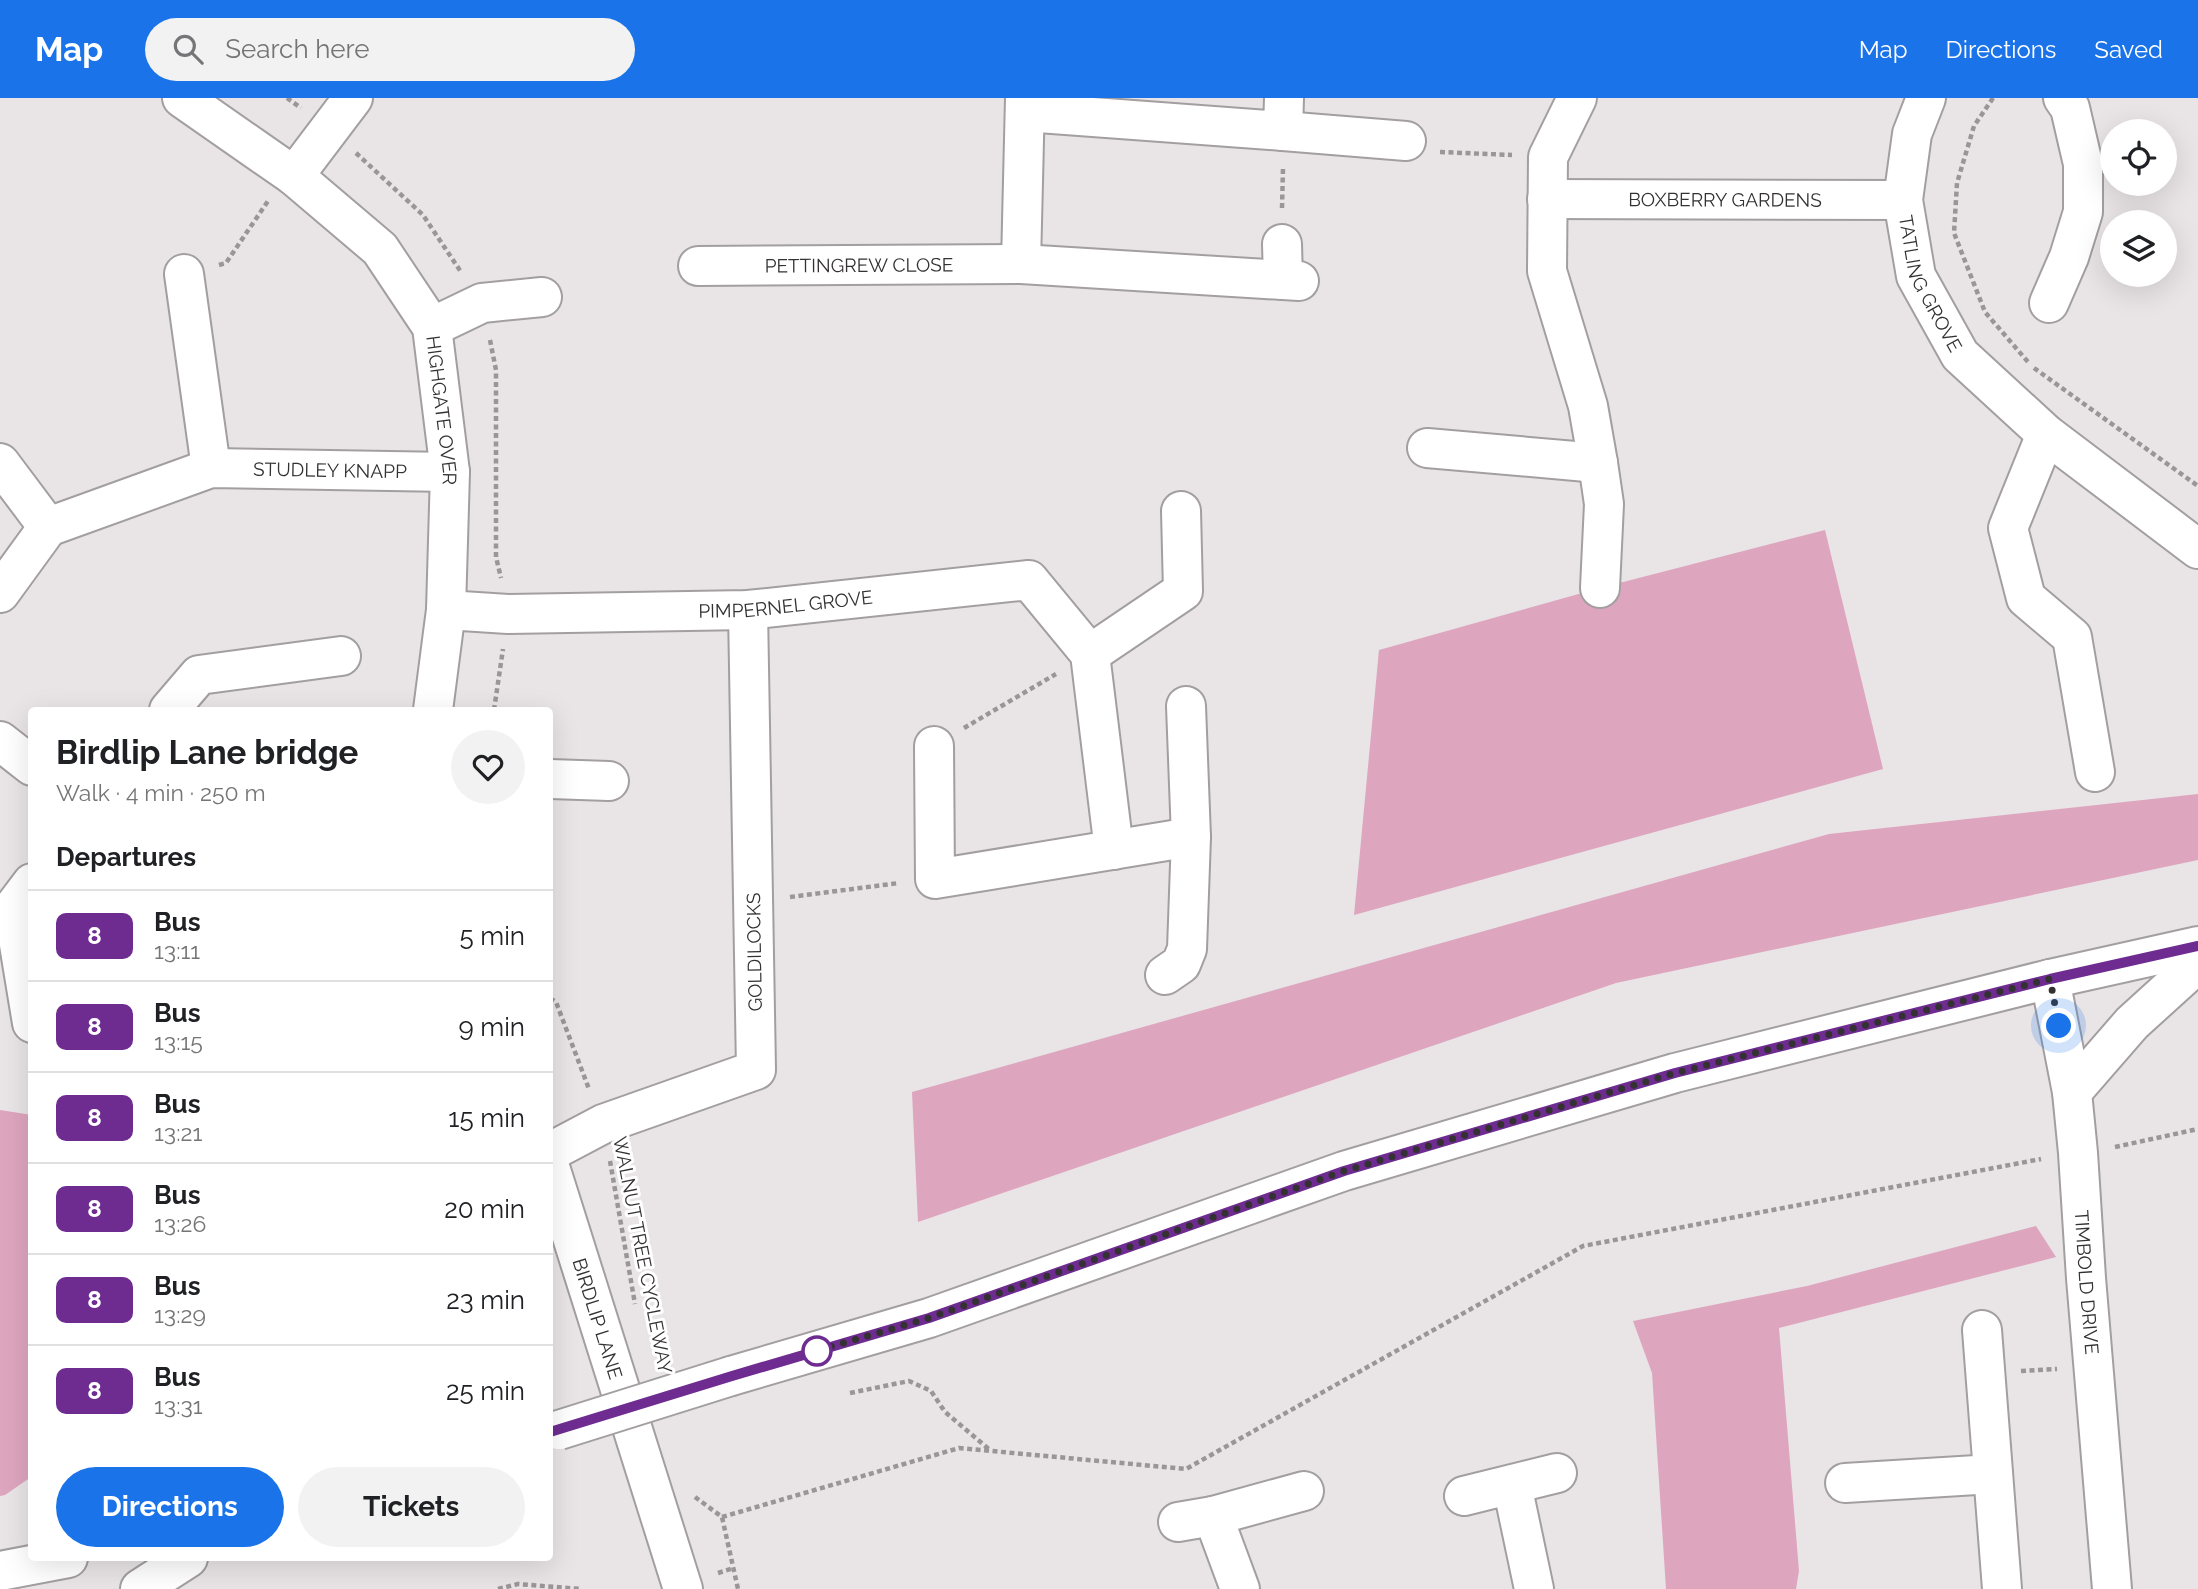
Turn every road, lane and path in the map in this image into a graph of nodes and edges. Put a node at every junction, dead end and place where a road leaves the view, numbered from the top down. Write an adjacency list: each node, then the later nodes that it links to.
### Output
1 (181, 98): 10 (street, HIGHGATE OVER)
2 (353, 98): 10 (street)
3 (1577, 98): 9 (street)
4 (1926, 98): 12 (street, TATLING GROVE)
5 (2063, 98): 18 (street)
6 (1025, 105): 7 (street); 13 (street)
7 (1284, 115): 8 (street); 15 (path)
8 (1406, 141): 9 (path)
9 (1548, 157): 11 (street)
10 (292, 174): 16 (path); 19 (street, HIGHGATE OVER)
11 (1547, 199): 12 (street, BOXBERRY GARDENS); 23 (street)
12 (1903, 200): 20 (street, TATLING GROVE)
13 (1021, 264): 14 (street, PETTINGREW CLOSE); 15 (street, PETTINGREW CLOSE)
14 (698, 266)
15 (1288, 269)
16 (184, 274): 24 (street)
17 (542, 297): 19 (street)
18 (2049, 303)
19 (432, 327): 25 (street, HIGHGATE OVER)
20 (2046, 434): 28 (street, TATLING GROVE); 41 (street)
21 (1427, 448): 23 (street)
22 (0, 463): 27 (street)
23 (1598, 463): 29 (street)
24 (211, 468): 25 (street, STUDLEY KNAPP); 27 (street, STUDLEY KNAPP)
25 (450, 472): 31 (street, HIGHGATE OVER)
26 (1181, 511): 33 (street)
27 (48, 527): 30 (street)
28 (2198, 549)
29 (1600, 588)
30 (0, 593)
31 (446, 610): 32 (street, PIMPERNEL GROVE); 37 (street, HIGHGATE OVER)
32 (748, 610): 33 (street, PIMPERNEL GROVE); 48 (street, GOLDILOCKS)
33 (1090, 654): 39 (path); 45 (street)
34 (341, 656): 36 (street)
35 (1186, 706): 44 (street)
36 (172, 707)
37 (433, 707)
38 (0, 741): 40 (street)
39 (934, 746): 46 (street)
40 (28, 763)
41 (2095, 772)
42 (553, 779): 43 (street)
43 (610, 781)
44 (1191, 837): 45 (street); 51 (street)
45 (1114, 850): 46 (street)
46 (935, 879): 48 (path)
47 (28, 888): 53 (street)
48 (753, 902): 56 (street, GOLDILOCKS)
49 (2198, 946): 52 (street)
50 (2198, 963): 55 (street)
51 (1165, 975)
52 (2050, 979): 55 (street, TIMBOLD DRIVE); 64 (street, bridge)
53 (28, 999)
54 (553, 1000): 56 (path, WALNUT TREE CYCLEWAY)
55 (2072, 1092): 59 (street, TIMBOLD DRIVE)
56 (603, 1124): 58 (street, GOLDILOCKS); 61 (path, WALNUT TREE CYCLEWAY)
57 (2198, 1129): 59 (path)
58 (553, 1150)
59 (2078, 1153): 65 (path); 85 (street, TIMBOLD DRIVE)
60 (553, 1177): 80 (street, BIRDLIP LANE)
61 (636, 1306)
62 (1982, 1330): 67 (street)
63 (850, 1393): 65 (path)
64 (554, 1431)
65 (990, 1451): 73 (path)
66 (1557, 1473): 69 (street)
67 (1993, 1474): 68 (street); 84 (street)
68 (1845, 1483)
69 (1513, 1485): 72 (street); 83 (street)
70 (1304, 1491): 82 (street)
71 (694, 1496): 73 (path)
72 (1464, 1496)
73 (722, 1517): 81 (path)
74 (183, 1561): 77 (street)
75 (51, 1570): 76 (street)
76 (0, 1571)
77 (140, 1589)
78 (498, 1589): 79 (path)
79 (581, 1589)
80 (683, 1589)
81 (738, 1589)
82 (1240, 1589)
83 (1534, 1589)
84 (2002, 1589)
85 (2112, 1589)

